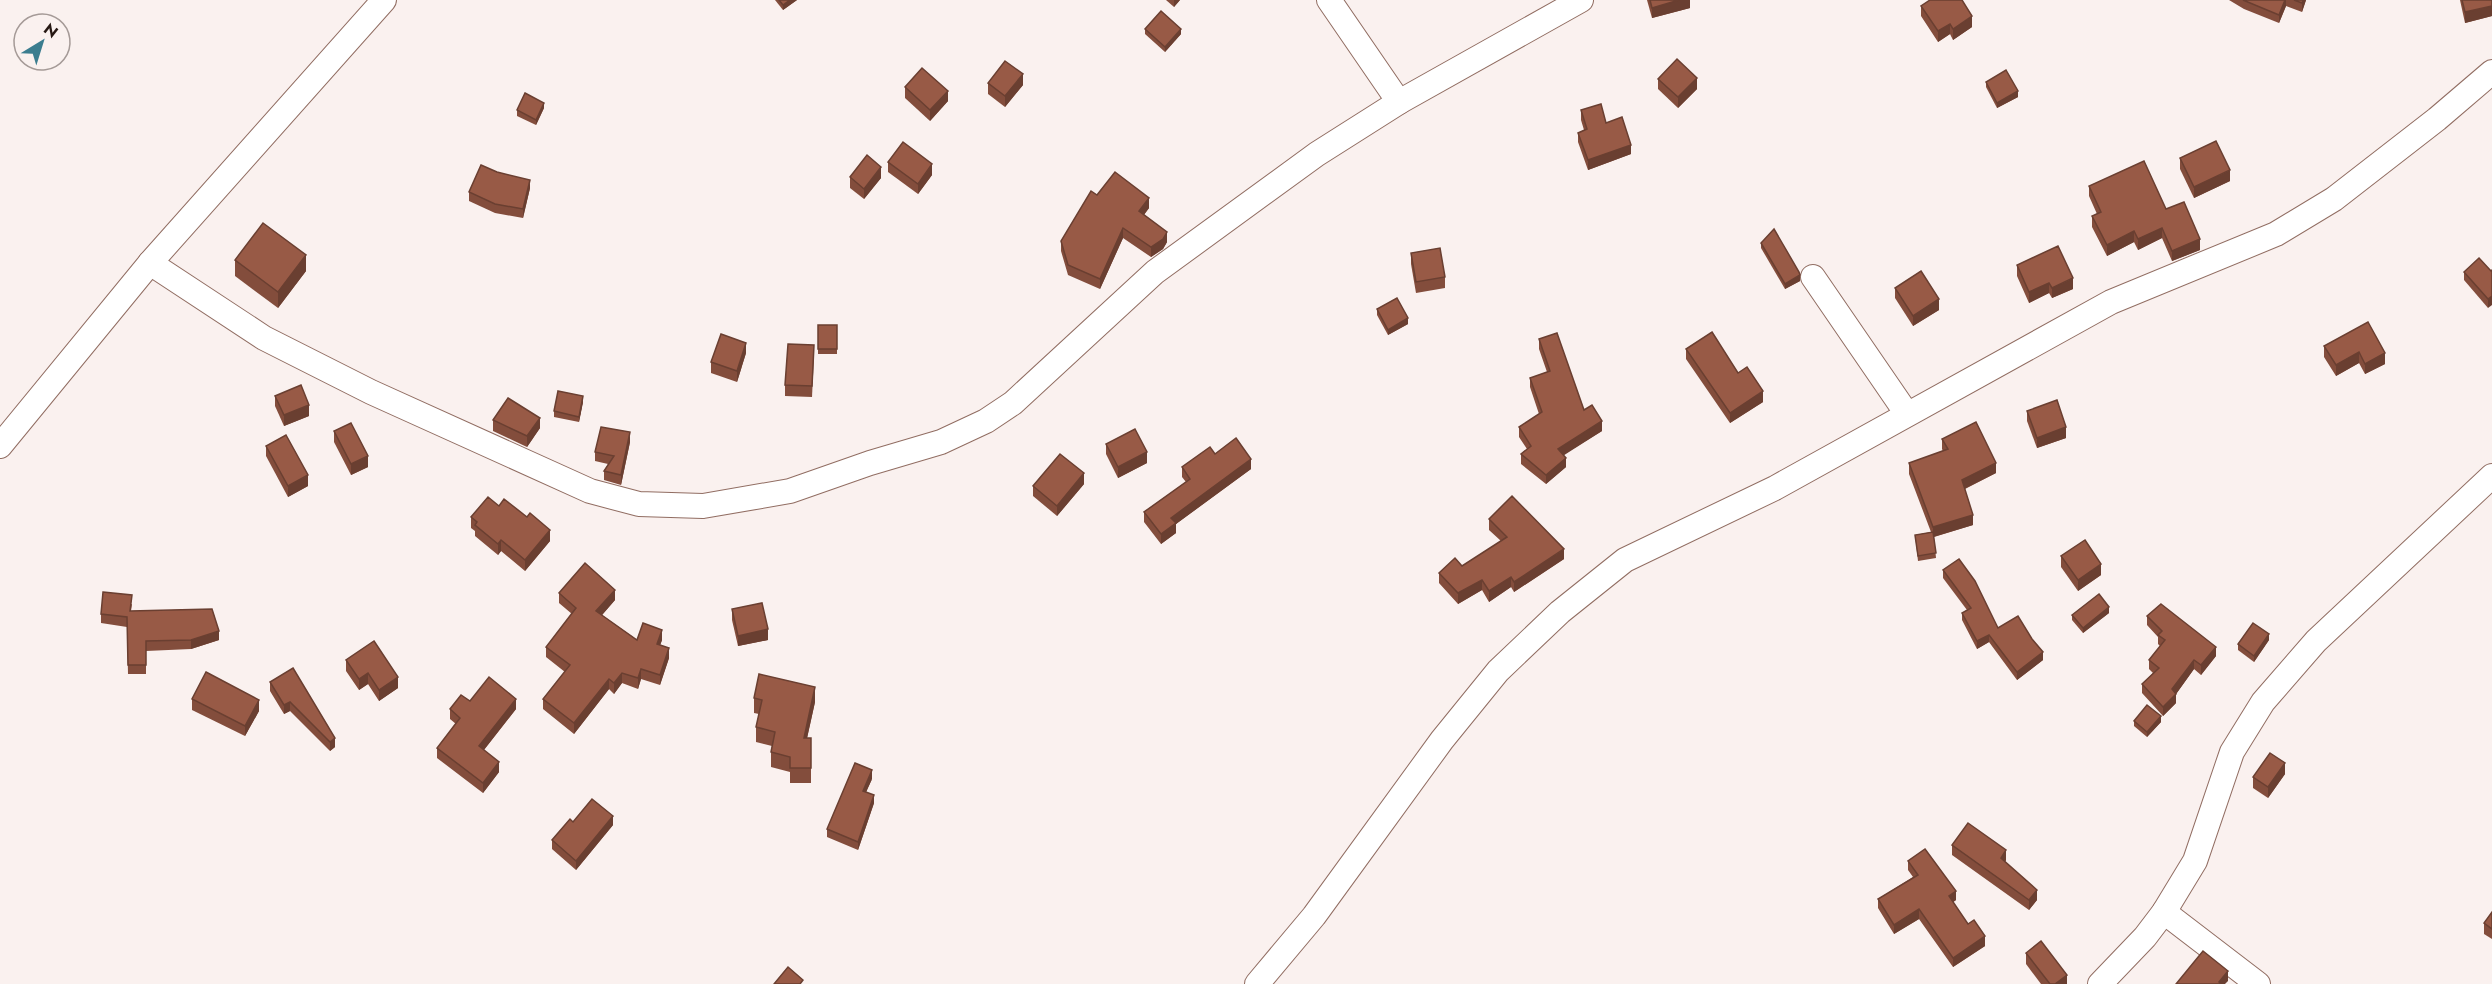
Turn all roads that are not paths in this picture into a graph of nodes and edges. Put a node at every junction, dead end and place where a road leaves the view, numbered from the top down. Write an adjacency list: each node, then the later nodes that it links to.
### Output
1 (384, 0): 6 (street)
2 (1329, 0): 5 (street)
3 (1581, 0): 5 (street)
4 (2492, 72): 8 (street)
5 (1399, 102): 6 (street)
6 (150, 262): 9 (street)
7 (1813, 277): 8 (street)
8 (1907, 414): 12 (street)
9 (0, 446)
10 (2492, 476): 11 (street)
11 (2164, 912): 13 (street); 14 (street)
12 (1257, 984)
13 (2100, 984)
14 (2258, 984)

